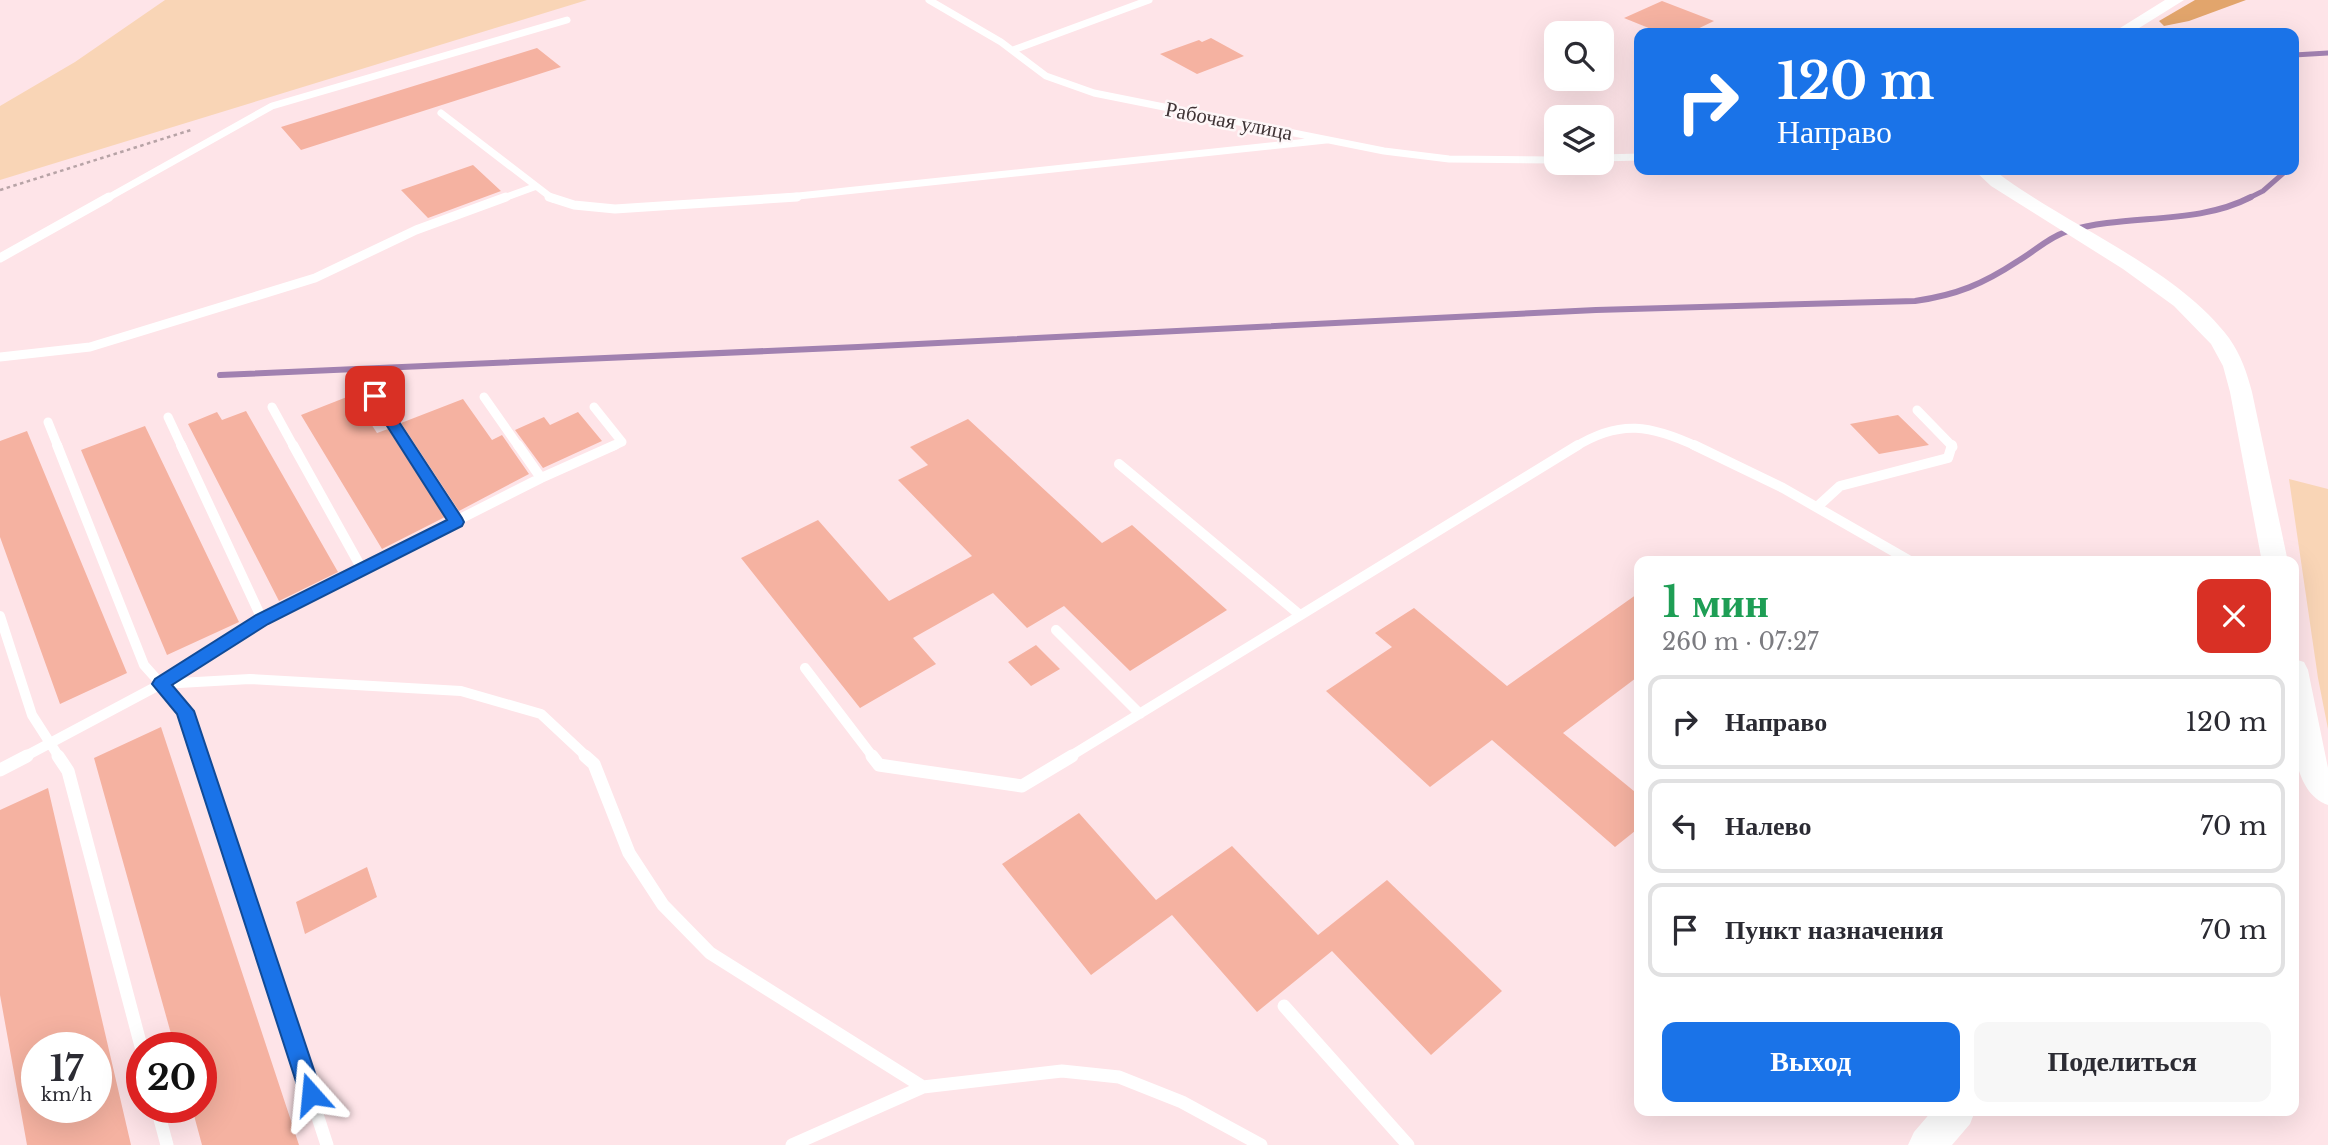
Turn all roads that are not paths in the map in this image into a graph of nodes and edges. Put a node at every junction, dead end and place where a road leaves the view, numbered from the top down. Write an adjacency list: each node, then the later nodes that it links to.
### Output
1 (929, 0): 6 (lane, Рабочая улица)
2 (1149, 0): 6 (lane)
3 (2172, 1): 5 (street)
4 (566, 20): 14 (lane)
5 (2128, 28)
6 (1013, 50): 8 (lane, Рабочая улица)
7 (441, 113): 13 (lane)
8 (1326, 140): 11 (lane, Рабочая улица); 13 (lane)
9 (1634, 157): 10 (lane)
10 (1614, 158)
11 (1544, 160)
12 (1989, 175): 28 (street)
13 (534, 187): 15 (lane)
14 (0, 258)
15 (0, 357)
16 (375, 396): 26 (lane)
17 (484, 397): 24 (lane)
18 (272, 407): 29 (lane)
19 (594, 407): 24 (lane)
20 (1917, 410): 25 (lane)
21 (168, 417): 32 (lane)
22 (48, 422): 35 (lane)
23 (1119, 464): 31 (lane)
24 (541, 478): 26 (lane)
25 (1817, 507): 27 (lane); 31 (lane)
26 (457, 522): 29 (lane)
27 (1902, 556)
28 (2274, 556)
29 (362, 569): 32 (lane)
30 (0, 615): 38 (lane)
31 (1300, 615): 37 (lane)
32 (262, 619): 35 (lane)
33 (1056, 630): 37 (lane)
34 (805, 668): 37 (lane)
35 (161, 684): 38 (lane); 43 (lane); 47 (lane)
36 (2299, 701): 40 (street)
37 (1140, 714)
38 (50, 743): 39 (lane); 42 (lane)
39 (0, 770)
40 (2311, 777)
41 (1284, 1006): 50 (lane)
42 (137, 1032)
43 (923, 1087): 48 (lane); 49 (lane)
44 (1953, 1116): 51 (street)
45 (161, 1123): 46 (lane)
46 (167, 1145)
47 (327, 1145)
48 (792, 1145)
49 (1261, 1145)
50 (1408, 1145)
51 (1927, 1145)

